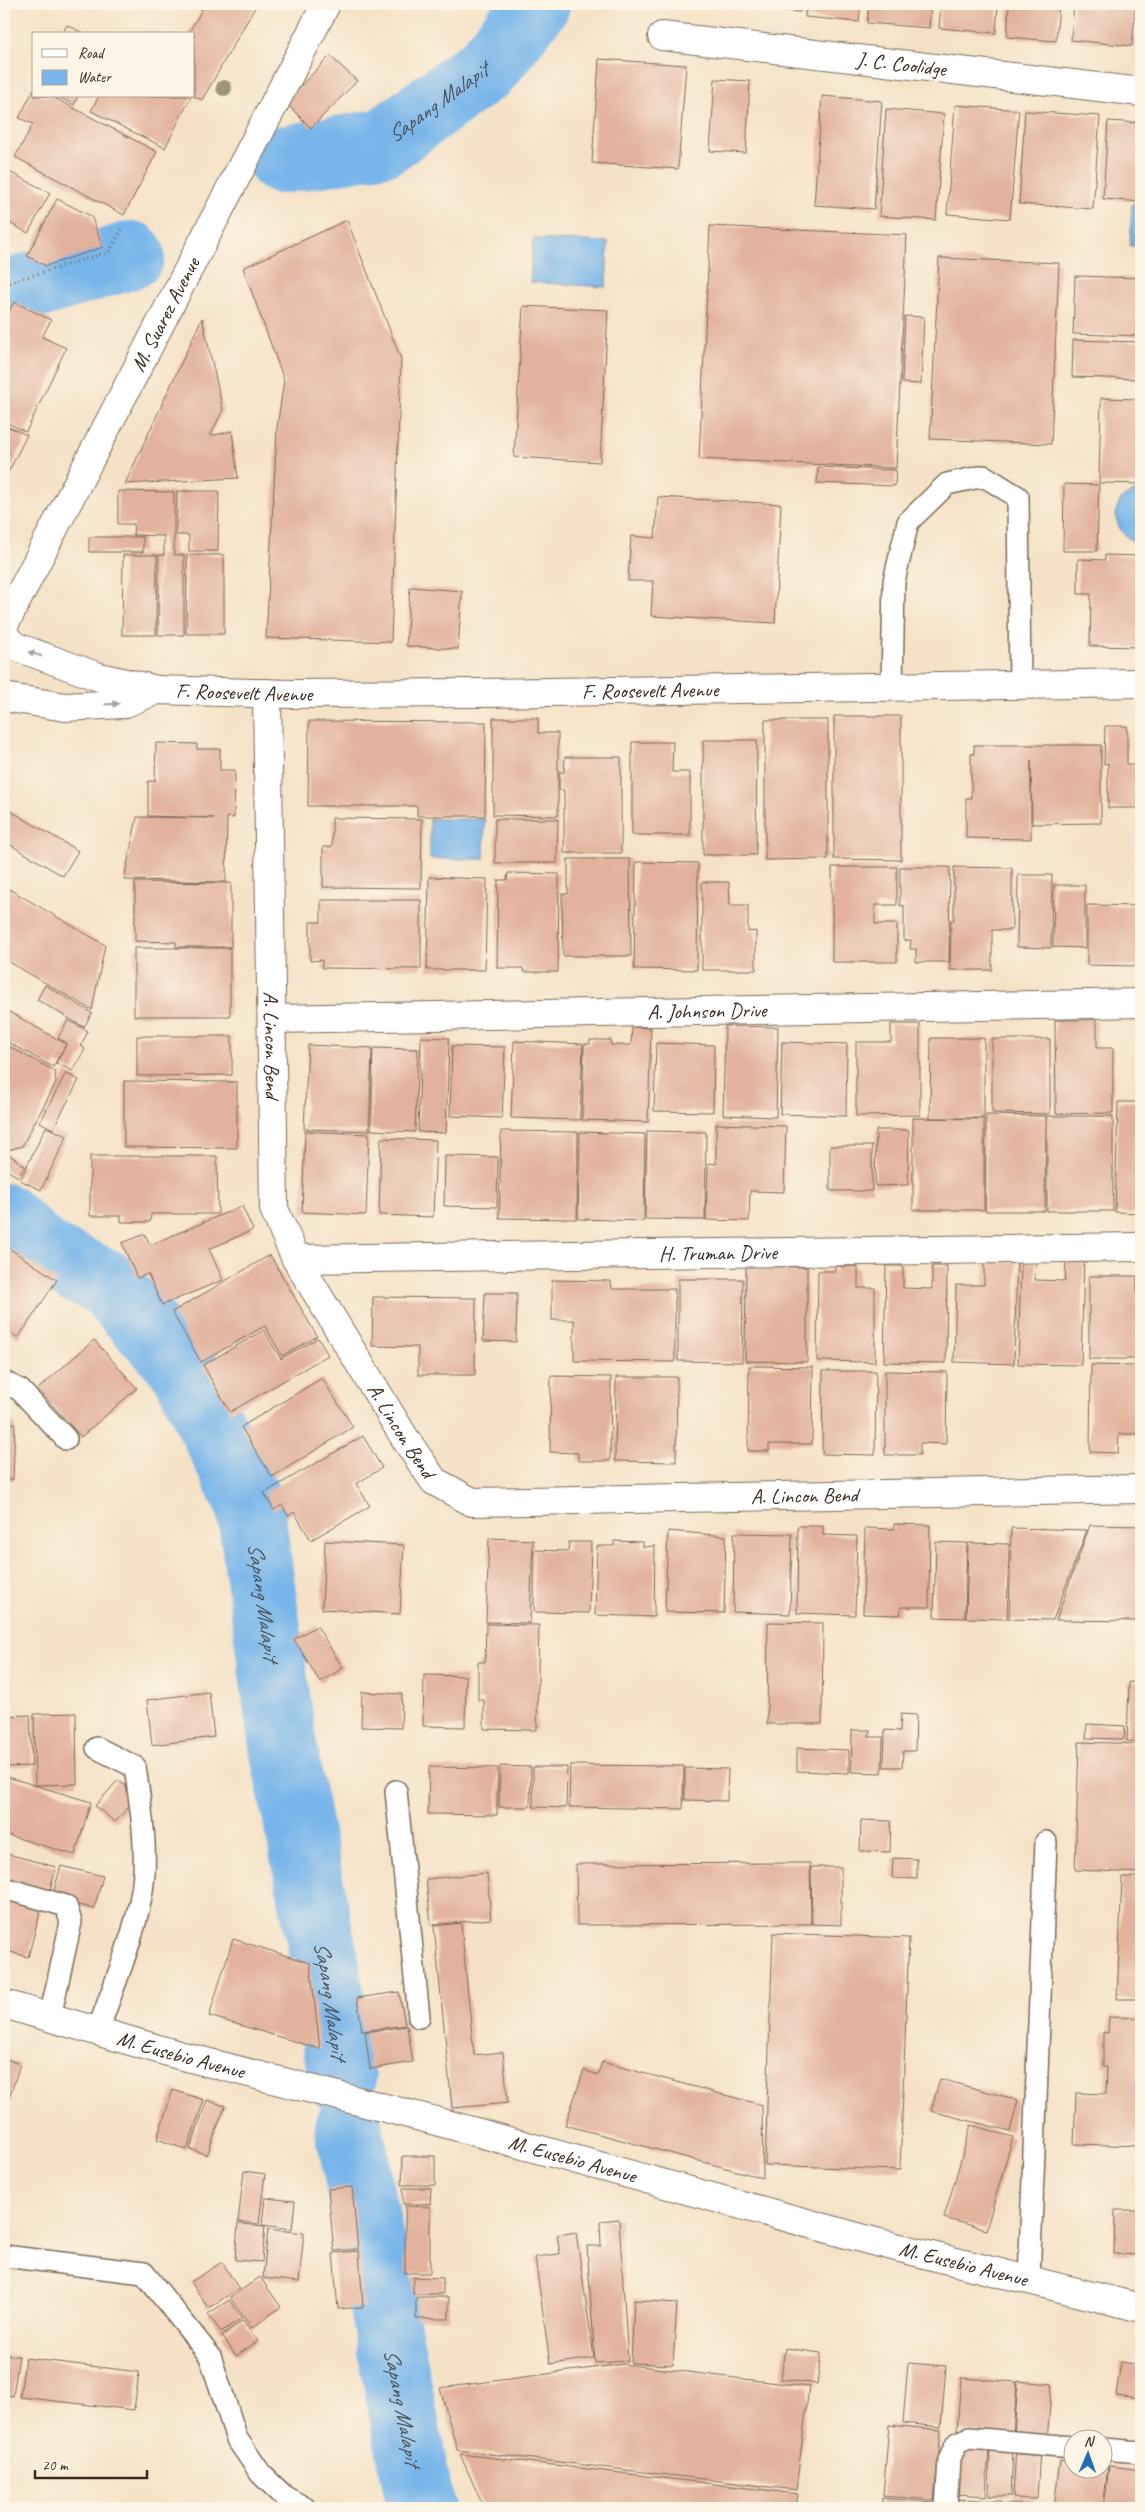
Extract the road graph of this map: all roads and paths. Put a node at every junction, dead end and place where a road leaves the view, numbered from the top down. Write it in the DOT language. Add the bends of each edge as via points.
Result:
graph roads {
  1 [pos="326,4"];
  2 [pos="662,36"];
  3 [pos="1141,92"];
  4 [pos="124,226"];
  5 [pos="4,284"];
  6 [pos="4,625"];
  7 [pos="4,635"];
  8 [pos="1141,684"];
  9 [pos="1020,685"];
  10 [pos="892,687"];
  11 [pos="158,690"];
  12 [pos="267,693"];
  13 [pos="4,697"];
  14 [pos="1141,1003"];
  15 [pos="273,1018"];
  16 [pos="1141,1247"];
  17 [pos="296,1260"];
  18 [pos="4,1382"];
  19 [pos="66,1438"];
  20 [pos="1141,1489"];
  21 [pos="98,1748"];
  22 [pos="396,1791"];
  23 [pos="1046,1842"];
  24 [pos="4,1888"];
  25 [pos="4,2004"];
  26 [pos="419,2017"];
  27 [pos="50,2018"];
  28 [pos="98,2031"];
  29 [pos="4,2256"];
  30 [pos="1029,2280"];
  31 [pos="1141,2308"];
  32 [pos="1062,2446"];
  33 [pos="1112,2450"];
  34 [pos="1141,2452"];
  35 [pos="305,2508"];
  36 [pos="946,2508"];
  1 -- 6 [label="street, M. Suarez Avenue"];
  2 -- 3 [label="street, J. C. Coolidge"];
  4 -- 5 [label="path" via="109,252"];
  11 -- 7 [label="street, F. Roosevelt Avenue, one-way" via="99,677 14,646"];
  8 -- 9 [label="street, F. Roosevelt Avenue"];
  9 -- 10 [label="street, F. Roosevelt Avenue"];
  9 -- 10 [label="lane" via="1018,497 984,476 946,484 908,522 894,580"];
  10 -- 12 [label="street, F. Roosevelt Avenue"];
  11 -- 12 [label="street, F. Roosevelt Avenue"];
  13 -- 11 [label="street, F. Roosevelt Avenue, one-way" via="65,707 123,704"];
  12 -- 15 [label="street, A. Lincon Bend"];
  14 -- 15 [label="street, A. Johnson Drive"];
  15 -- 17 [label="street, A. Lincon Bend" via="274,1209"];
  16 -- 17 [label="street, H. Truman Drive"];
  17 -- 20 [label="street, A. Lincon Bend" via="434,1481 472,1502"];
  18 -- 19 [label="lane" via="20,1390"];
  21 -- 28 [label="lane" via="135,1767 144,1872 138,1910"];
  22 -- 26 [label="lane"];
  23 -- 30 [label="lane"];
  24 -- 27 [label="lane" via="66,1906 71,1922"];
  25 -- 27 [label="street, M. Eusebio Avenue"];
  27 -- 28 [label="street, M. Eusebio Avenue"];
  28 -- 30 [label="street, M. Eusebio Avenue" via="872,2241"];
  29 -- 35 [label="lane" via="144,2273 210,2356 237,2439 261,2474 284,2497"];
  30 -- 31 [label="street, M. Eusebio Avenue"];
  32 -- 36 [label="lane" via="969,2438 957,2443 949,2460"];
  33 -- 34 [label="lane"];
}
